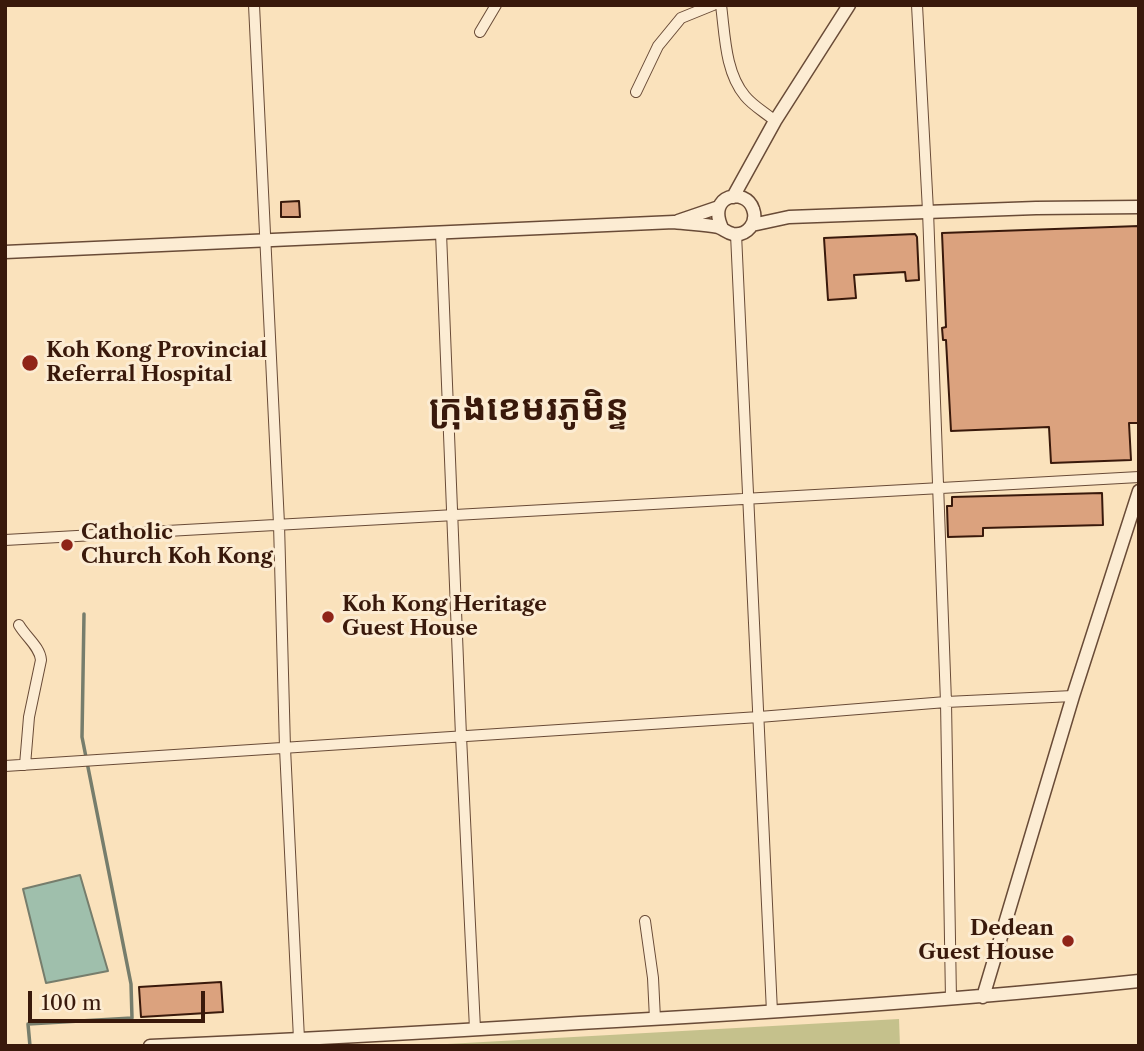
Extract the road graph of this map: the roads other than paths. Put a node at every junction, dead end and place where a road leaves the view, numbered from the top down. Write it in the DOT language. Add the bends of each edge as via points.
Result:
graph roads {
  1 [pos="254,5"];
  2 [pos="496,5"];
  3 [pos="713,5"];
  4 [pos="721,5"];
  5 [pos="849,5"];
  6 [pos="917,5"];
  7 [pos="480,32"];
  8 [pos="636,92"];
  9 [pos="775,121"];
  10 [pos="744,174"];
  11 [pos="733,197"];
  12 [pos="750,204"];
  13 [pos="719,207"];
  14 [pos="1139,207"];
  15 [pos="928,211"];
  16 [pos="789,217"];
  17 [pos="674,222"];
  18 [pos="752,225"];
  19 [pos="722,228"];
  20 [pos="442,233"];
  21 [pos="736,234"];
  22 [pos="265,241"];
  23 [pos="5,252"];
  24 [pos="1139,477"];
  25 [pos="937,488"];
  26 [pos="1139,491"];
  27 [pos="749,498"];
  28 [pos="452,515"];
  29 [pos="279,524"];
  30 [pos="5,540"];
  31 [pos="19,625"];
  32 [pos="1073,696"];
  33 [pos="946,702"];
  34 [pos="759,717"];
  35 [pos="461,736"];
  36 [pos="285,748"];
  37 [pos="24,765"];
  38 [pos="5,766"];
  39 [pos="645,921"];
  40 [pos="1138,981"];
  41 [pos="983,997"];
  42 [pos="951,999"];
  43 [pos="772,1012"];
  44 [pos="656,1019"];
  45 [pos="475,1029"];
  46 [pos="299,1040"];
  47 [pos="150,1046"];
  1 -- 22 [label="street"];
  2 -- 7 [label="street"];
  3 -- 8 [label="street" via="681,18 658,46"];
  4 -- 9 [label="street" via="734,80 746,98"];
  5 -- 9 [label="street"];
  6 -- 15 [label="street"];
  9 -- 10 [label="street"];
  10 -- 11 [label="street"];
  10 -- 12 [label="street"];
  11 -- 12 [label="street"];
  11 -- 13 [label="street"];
  12 -- 16 [label="street"];
  12 -- 18 [label="street" via="755,216"];
  13 -- 17 [label="street"];
  13 -- 19 [label="street" via="717,218"];
  14 -- 15 [label="street"];
  15 -- 16 [label="street"];
  15 -- 25 [label="street"];
  16 -- 18 [label="street"];
  17 -- 19 [label="street"];
  17 -- 20 [label="street"];
  18 -- 21 [label="street"];
  19 -- 21 [label="street"];
  20 -- 22 [label="street"];
  20 -- 28 [label="street"];
  21 -- 27 [label="street"];
  22 -- 23 [label="street"];
  22 -- 29 [label="street"];
  24 -- 25 [label="street"];
  25 -- 27 [label="street"];
  25 -- 33 [label="street"];
  26 -- 32 [label="street"];
  27 -- 28 [label="street"];
  27 -- 34 [label="street"];
  28 -- 29 [label="street"];
  28 -- 35 [label="street"];
  29 -- 30 [label="street"];
  29 -- 36 [label="street"];
  31 -- 37 [label="street" via="40,651 41,660"];
  32 -- 33 [label="street"];
  32 -- 41 [label="street"];
  33 -- 34 [label="street"];
  33 -- 42 [label="street"];
  34 -- 35 [label="street"];
  34 -- 43 [label="street"];
  35 -- 36 [label="street"];
  35 -- 45 [label="street"];
  36 -- 37 [label="street"];
  36 -- 46 [label="street"];
  37 -- 38 [label="street"];
  39 -- 44 [label="street"];
  40 -- 41 [label="street"];
  41 -- 42 [label="street"];
  42 -- 43 [label="street"];
  43 -- 44 [label="street"];
  44 -- 45 [label="street"];
  45 -- 46 [label="street"];
  46 -- 47 [label="street"];
}
